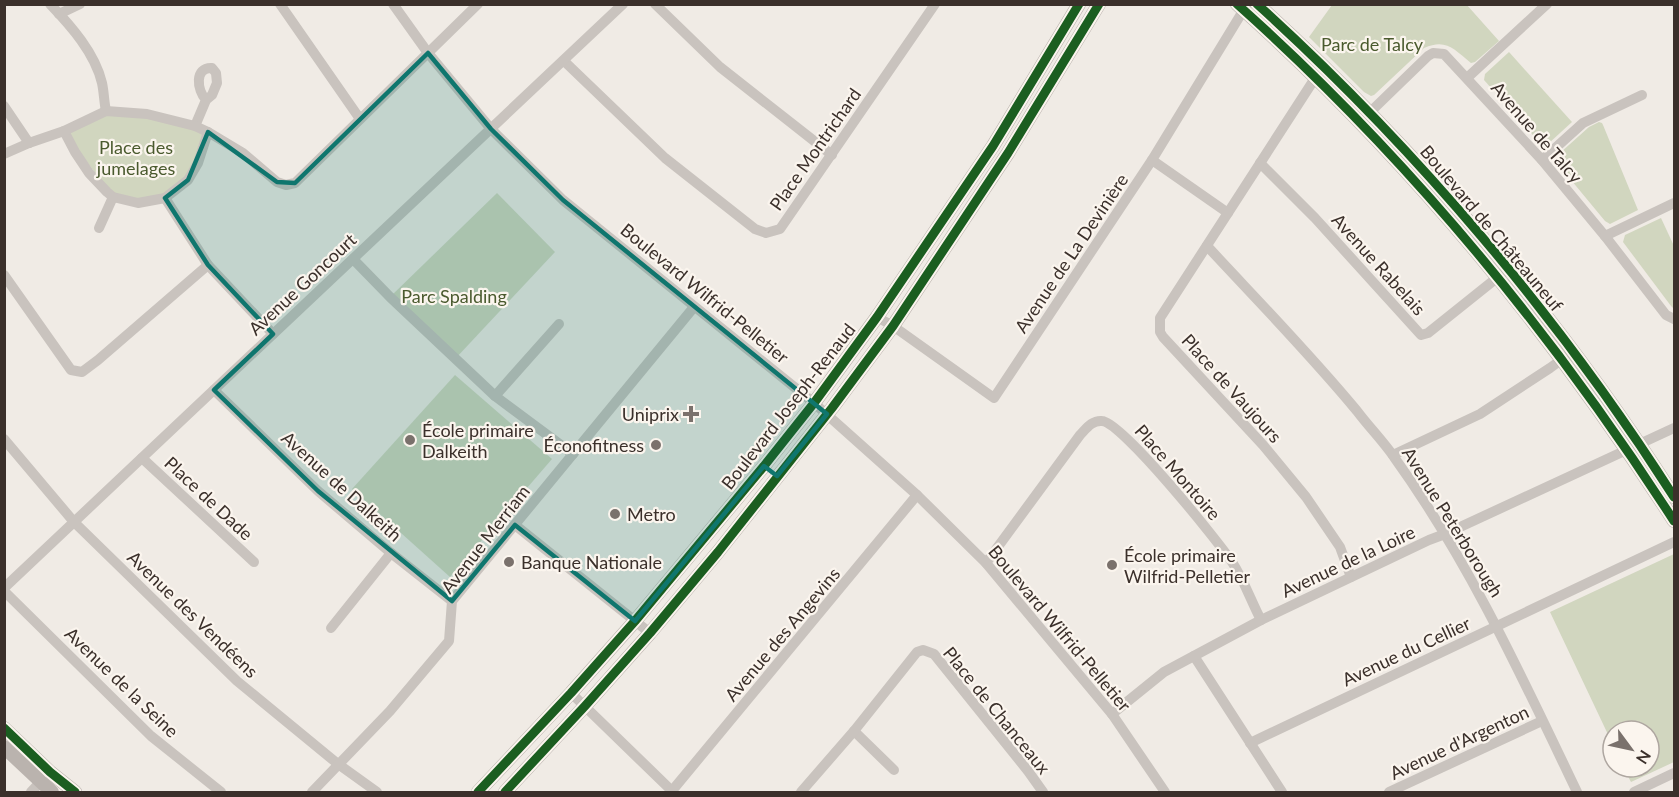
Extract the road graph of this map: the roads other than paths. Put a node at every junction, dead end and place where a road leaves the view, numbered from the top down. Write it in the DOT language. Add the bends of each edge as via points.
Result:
graph roads {
  1 [pos="50,4"];
  2 [pos="80,4"];
  3 [pos="280,4"];
  4 [pos="393,4"];
  5 [pos="478,4"];
  6 [pos="623,4"];
  7 [pos="655,4"];
  8 [pos="935,4"];
  9 [pos="1079,4"];
  10 [pos="1099,4"];
  11 [pos="1257,4"];
  12 [pos="1547,4"];
  13 [pos="1243,6"];
  14 [pos="59,14"];
  15 [pos="428,53"];
  16 [pos="564,61"];
  17 [pos="1319,72"];
  18 [pos="1467,78"];
  19 [pos="1641,95"];
  20 [pos="206,100"];
  21 [pos="4,106"];
  22 [pos="106,111"];
  23 [pos="360,118"];
  24 [pos="1364,118"];
  25 [pos="195,126"];
  26 [pos="491,129"];
  27 [pos="64,131"];
  28 [pos="208,132"];
  29 [pos="29,142"];
  30 [pos="4,154"];
  31 [pos="832,155"];
  32 [pos="1152,160"];
  33 [pos="1542,160"];
  34 [pos="1260,163"];
  35 [pos="113,197"];
  36 [pos="165,198"];
  37 [pos="1674,203"];
  38 [pos="1228,213"];
  39 [pos="99,228"];
  40 [pos="1605,236"];
  41 [pos="1207,246"];
  42 [pos="353,259"];
  43 [pos="208,265"];
  44 [pos="1503,273"];
  45 [pos="4,275"];
  46 [pos="694,307"];
  47 [pos="878,317"];
  48 [pos="1674,319"];
  49 [pos="559,324"];
  50 [pos="893,326"];
  51 [pos="273,334"];
  52 [pos="1568,356"];
  53 [pos="214,390"];
  54 [pos="495,396"];
  55 [pos="814,403"];
  56 [pos="827,414"];
  57 [pos="1674,428"];
  58 [pos="4,439"];
  59 [pos="1634,447"];
  60 [pos="573,454"];
  61 [pos="1393,455"];
  62 [pos="142,458"];
  63 [pos="764,466"];
  64 [pos="777,476"];
  65 [pos="917,495"];
  66 [pos="1674,497"];
  67 [pos="1674,521"];
  68 [pos="74,522"];
  69 [pos="515,525"];
  70 [pos="1445,534"];
  71 [pos="702,540"];
  72 [pos="1674,542"];
  73 [pos="717,552"];
  74 [pos="391,553"];
  75 [pos="254,562"];
  76 [pos="986,563"];
  77 [pos="1351,577"];
  78 [pos="4,589"];
  79 [pos="452,601"];
  80 [pos="1261,620"];
  81 [pos="635,621"];
  82 [pos="1497,626"];
  83 [pos="331,628"];
  84 [pos="650,633"];
  85 [pos="1194,656"];
  86 [pos="571,693"];
  87 [pos="585,706"];
  88 [pos="1112,714"];
  89 [pos="1542,721"];
  90 [pos="4,728"];
  91 [pos="854,731"];
  92 [pos="1250,743"];
  93 [pos="4,747"];
  94 [pos="338,764"];
  95 [pos="894,770"];
  96 [pos="50,772"];
  97 [pos="1674,773"];
  98 [pos="36,788"];
  99 [pos="52,792"];
  100 [pos="75,792"];
  101 [pos="221,792"];
  102 [pos="312,792"];
  103 [pos="377,792"];
  104 [pos="478,792"];
  105 [pos="505,792"];
  106 [pos="671,792"];
  107 [pos="801,792"];
  108 [pos="1043,792"];
  109 [pos="1165,792"];
  110 [pos="1282,792"];
  111 [pos="1389,792"];
  112 [pos="1577,792"];
  113 [pos="1634,792"];
  1 -- 14 [label="street"];
  2 -- 14 [label="street"];
  3 -- 23 [label="street"];
  4 -- 15 [label="street, Boulevard Wilfrid-Pelletier"];
  5 -- 15 [label="street"];
  6 -- 16 [label="street, Avenue Goncourt"];
  7 -- 31 [label="street" via="720,67"];
  8 -- 31 [label="street, Place Montrichard"];
  9 -- 47 [label="street, Boulevard Joseph-Renaud" via="993,146"];
  10 -- 50 [label="street, Boulevard Joseph-Renaud" via="1008,153"];
  11 -- 17 [label="street, Boulevard de Châteauneuf"];
  12 -- 18 [label="street"];
  13 -- 17 [label="street, Boulevard de Châteauneuf"];
  13 -- 32 [label="street, Avenue de La Devinière"];
  14 -- 22 [label="street" via="91,54"];
  15 -- 23 [label="street"];
  15 -- 26 [label="street, Boulevard Wilfrid-Pelletier"];
  16 -- 26 [label="street, Avenue Goncourt"];
  16 -- 31 [label="street, Place Montrichard" via="665,158 755,229 766,233 780,229"];
  17 -- 24 [label="street, Boulevard de Châteauneuf"];
  17 -- 34 [label="street, Place de Vaujours"];
  18 -- 24 [label="street, Avenue de Talcy" via="1444,54 1433,53"];
  18 -- 33 [label="street, Avenue de Talcy"];
  19 -- 33 [label="street" via="1583,123"];
  20 -- 25 [label="street"];
  21 -- 29 [label="street"];
  22 -- 25 [label="street" via="147,114"];
  22 -- 27 [label="street"];
  23 -- 28 [label="street" via="295,183 286,185"];
  24 -- 44 [label="street, Boulevard de Châteauneuf" via="1439,189"];
  25 -- 28 [label="street"];
  26 -- 42 [label="street, Avenue Goncourt"];
  26 -- 46 [label="street, Boulevard Wilfrid-Pelletier" via="563,200"];
  27 -- 29 [label="street"];
  27 -- 35 [label="street" via="89,173"];
  28 -- 36 [label="street" via="188,180"];
  29 -- 30 [label="street"];
  32 -- 38 [label="street"];
  32 -- 50 [label="street, Avenue de La Devinière" via="994,399"];
  33 -- 40 [label="street, Avenue de Talcy"];
  34 -- 38 [label="street, Place de Vaujours"];
  34 -- 44 [label="street, Avenue Rabelais" via="1421,335"];
  35 -- 36 [label="street" via="138,202"];
  35 -- 39 [label="street"];
  36 -- 43 [label="street"];
  37 -- 40 [label="street"];
  38 -- 41 [label="street, Place de Vaujours"];
  40 -- 48 [label="street, Avenue de Talcy" via="1666,315"];
  41 -- 61 [label="street, Avenue Peterborough" via="1322,369"];
  41 -- 77 [label="street, Place de Vaujours" via="1160,318 1160,332 1306,497 1340,547"];
  42 -- 51 [label="street, Avenue Goncourt"];
  42 -- 54 [label="street"];
  43 -- 45 [label="street" via="82,372 71,370"];
  43 -- 51 [label="street"];
  44 -- 52 [label="street, Boulevard de Châteauneuf"];
  46 -- 55 [label="street, Boulevard Wilfrid-Pelletier"];
  46 -- 60 [label="street, Avenue Merriam"];
  47 -- 50 [label="street, Avenue de La Devinière"];
  47 -- 55 [label="street, Boulevard Joseph-Renaud"];
  49 -- 54 [label="street"];
  50 -- 56 [label="street, Boulevard Joseph-Renaud"];
  51 -- 53 [label="street, Avenue Goncourt"];
  52 -- 59 [label="street, Boulevard de Châteauneuf"];
  52 -- 61 [label="street" via="1480,414"];
  53 -- 62 [label="street, Avenue Goncourt"];
  53 -- 74 [label="street, Avenue de Dalkeith" via="318,491"];
  54 -- 60 [label="street"];
  55 -- 56 [label="street, Boulevard Wilfrid-Pelletier"];
  55 -- 63 [label="street, Boulevard Joseph-Renaud"];
  56 -- 64 [label="street, Boulevard Joseph-Renaud"];
  56 -- 65 [label="street, Boulevard Wilfrid-Pelletier"];
  57 -- 59 [label="street, Avenue de la Loire"];
  58 -- 68 [label="street, Avenue des Vendéens"];
  59 -- 66 [label="street, Boulevard de Châteauneuf"];
  59 -- 67 [label="street, Boulevard de Châteauneuf"];
  59 -- 70 [label="street, Avenue de la Loire"];
  60 -- 69 [label="street, Avenue Merriam"];
  61 -- 70 [label="street, Avenue Peterborough"];
  62 -- 68 [label="street, Avenue Goncourt"];
  62 -- 75 [label="street, Place de Dade"];
  63 -- 64 [label="street"];
  63 -- 71 [label="street, Boulevard Joseph-Renaud"];
  64 -- 73 [label="street, Boulevard Joseph-Renaud"];
  65 -- 76 [label="street, Boulevard Wilfrid-Pelletier"];
  65 -- 106 [label="street, Avenue des Angevins"];
  68 -- 78 [label="street, Avenue Goncourt"];
  68 -- 94 [label="street, Avenue des Vendéens" via="237,681"];
  69 -- 79 [label="street, Avenue Merriam"];
  69 -- 81 [label="street"];
  70 -- 77 [label="street, Avenue de la Loire"];
  70 -- 82 [label="street, Avenue Peterborough"];
  71 -- 73 [label="street"];
  71 -- 81 [label="street, Boulevard Joseph-Renaud"];
  72 -- 82 [label="street, Avenue du Cellier"];
  73 -- 84 [label="street, Boulevard Joseph-Renaud"];
  74 -- 79 [label="street, Avenue de Dalkeith"];
  74 -- 83 [label="street"];
  76 -- 80 [label="street, Place Montoire" via="1080,435 1092,423 1103,421 1117,428 1192,510 1233,563"];
  76 -- 88 [label="street, Boulevard Wilfrid-Pelletier"];
  77 -- 80 [label="street, Avenue de la Loire"];
  78 -- 101 [label="street, Avenue de la Seine" via="151,736"];
  79 -- 94 [label="street, Avenue Merriam" via="449,641 390,711"];
  80 -- 85 [label="street, Avenue de la Loire"];
  81 -- 84 [label="street"];
  81 -- 86 [label="street, Boulevard Joseph-Renaud"];
  82 -- 89 [label="street, Avenue Peterborough"];
  82 -- 92 [label="street, Avenue du Cellier"];
  84 -- 87 [label="street, Boulevard Joseph-Renaud"];
  85 -- 88 [label="street, Avenue de la Loire" via="1164,672"];
  85 -- 92 [label="street"];
  86 -- 87 [label="street"];
  86 -- 104 [label="street, Boulevard Joseph-Renaud"];
  87 -- 105 [label="street, Boulevard Joseph-Renaud"];
  87 -- 106 [label="street"];
  88 -- 109 [label="street, Boulevard Wilfrid-Pelletier"];
  89 -- 111 [label="street, Avenue d'Argenton"];
  89 -- 112 [label="street, Avenue Peterborough"];
  90 -- 96 [label="street"];
  91 -- 95 [label="street"];
  91 -- 107 [label="street, Place de Chanceaux"];
  91 -- 108 [label="street, Place de Chanceaux" via="917,652 934,654"];
  92 -- 110 [label="street"];
  93 -- 98 [label="street"];
  94 -- 102 [label="street, Avenue Merriam"];
  94 -- 103 [label="street, Avenue des Vendéens"];
  96 -- 98 [label="street"];
  96 -- 100 [label="street"];
  97 -- 113 [label="street"];
  98 -- 99 [label="street"];
}
